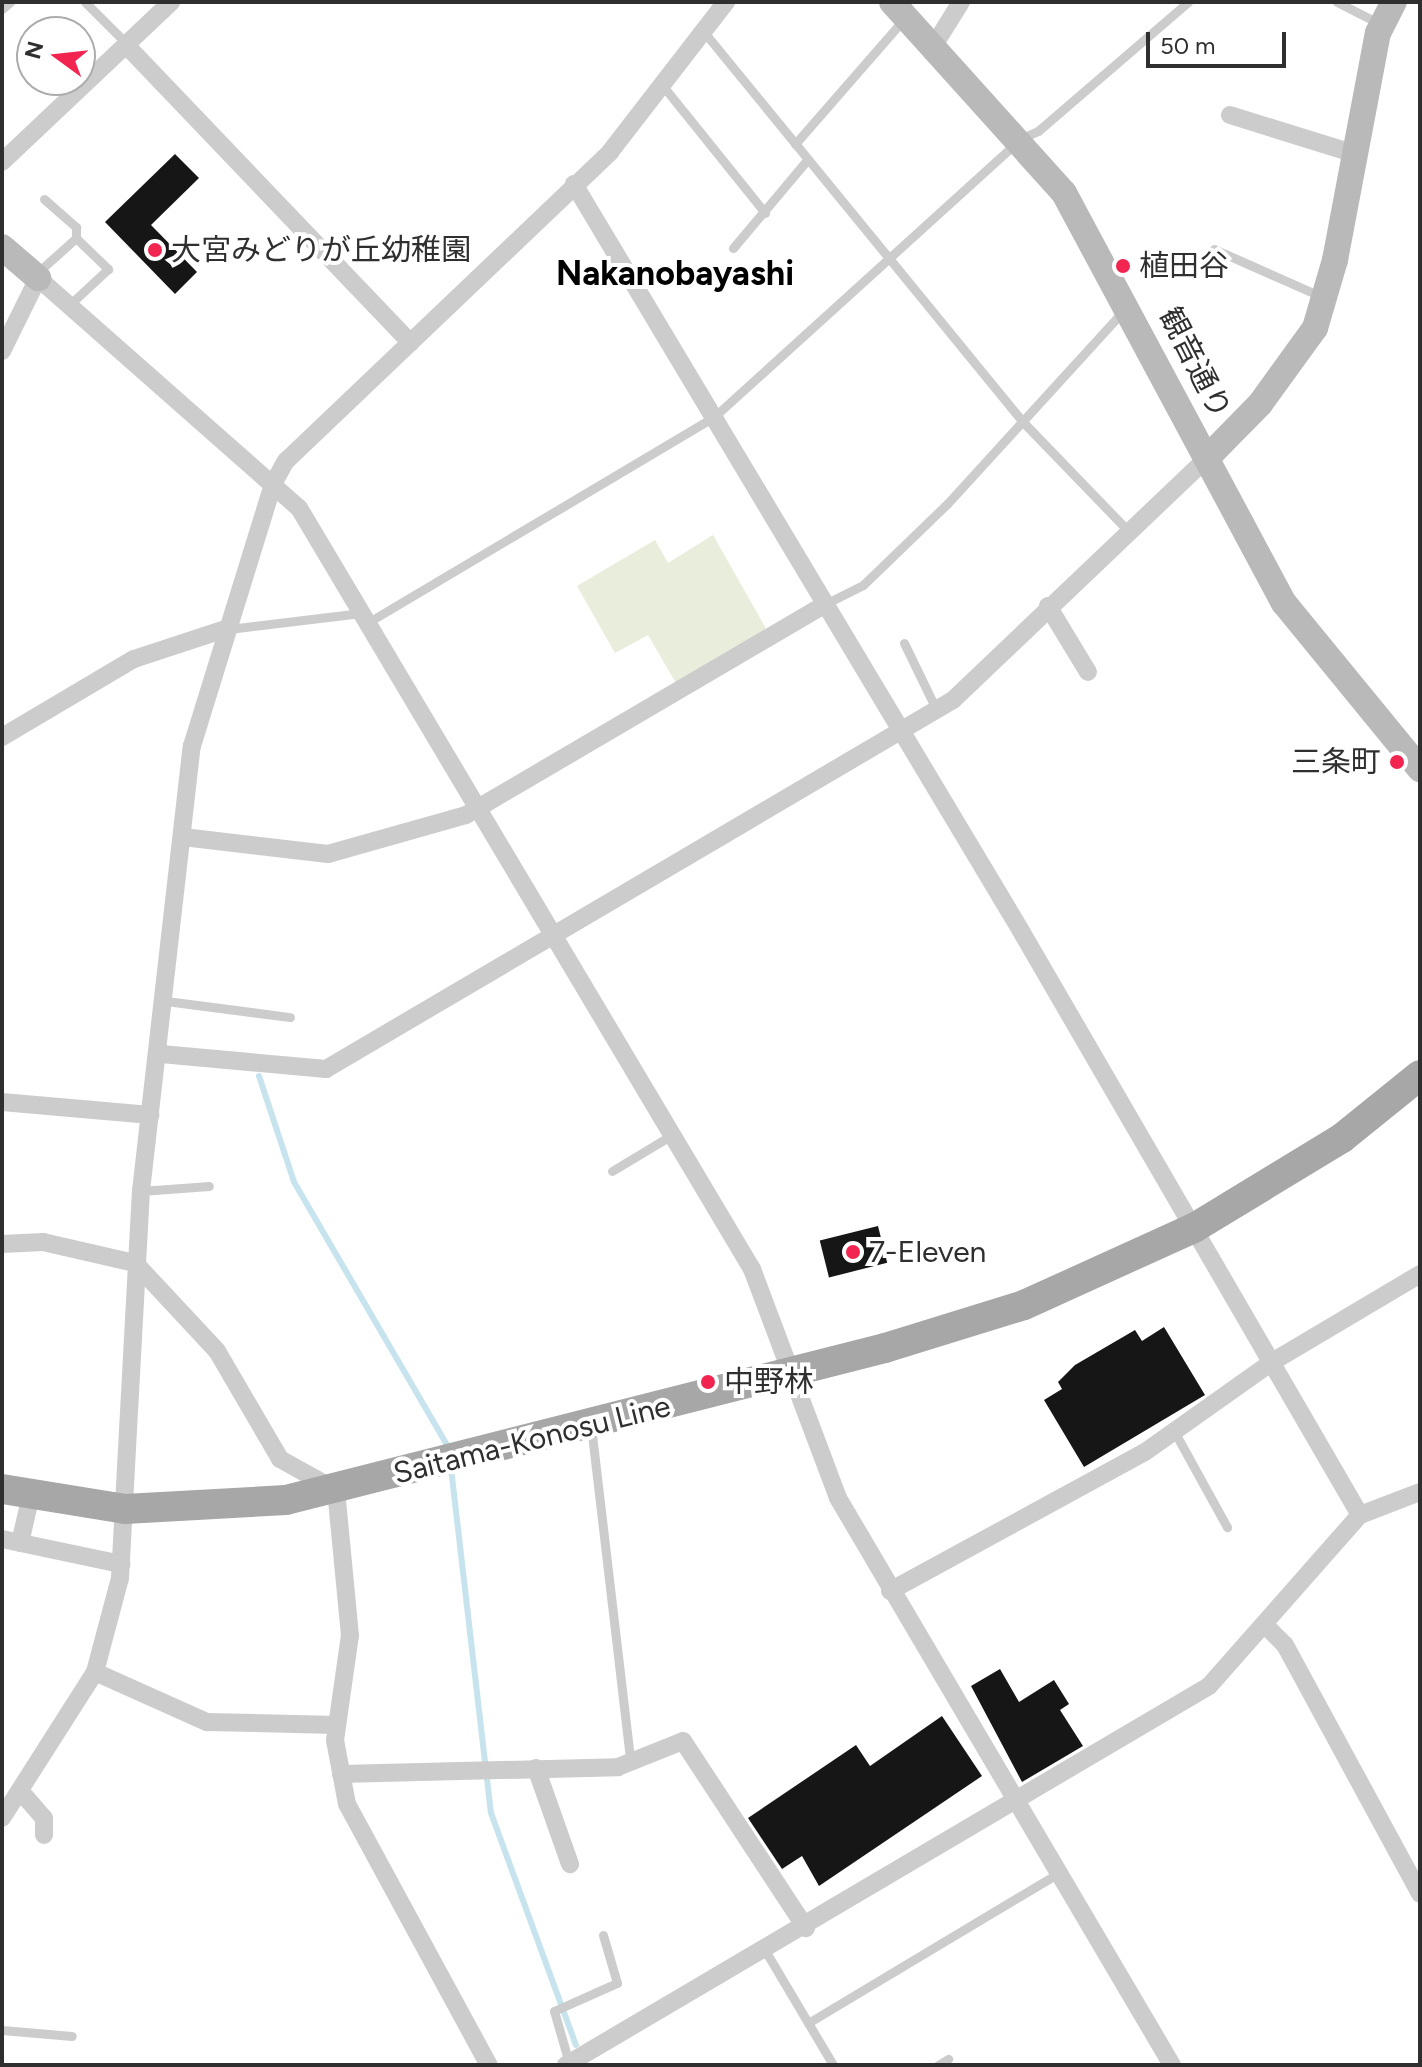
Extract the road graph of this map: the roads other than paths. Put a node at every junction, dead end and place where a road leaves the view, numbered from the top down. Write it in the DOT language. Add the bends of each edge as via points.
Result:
graph roads {
  1 [pos="10,2"];
  2 [pos="85,2"];
  3 [pos="171,2"];
  4 [pos="726,2"];
  5 [pos="961,2"];
  6 [pos="1188,2"];
  7 [pos="1337,2"];
  8 [pos="2,9"];
  9 [pos="899,10"];
  10 [pos="1388,14"];
  11 [pos="704,32"];
  12 [pos="126,44"];
  13 [pos="933,47"];
  14 [pos="663,86"];
  15 [pos="1230,115"];
  16 [pos="1020,139"];
  17 [pos="795,144"];
  18 [pos="1355,154"];
  19 [pos="808,159"];
  20 [pos="2,162"];
  21 [pos="574,184"];
  22 [pos="44,199"];
  23 [pos="765,213"];
  24 [pos="76,238"];
  25 [pos="2,247"];
  26 [pos="733,248"];
  27 [pos="1214,249"];
  28 [pos="886,260"];
  29 [pos="36,277"];
  30 [pos="1325,299"];
  31 [pos="1129,304"];
  32 [pos="68,306"];
  33 [pos="411,343"];
  34 [pos="2,351"];
  35 [pos="715,416"];
  36 [pos="1023,422"];
  37 [pos="1208,457"];
  38 [pos="273,484"];
  39 [pos="1131,534"];
  40 [pos="825,604"];
  41 [pos="1048,606"];
  42 [pos="364,618"];
  43 [pos="225,629"];
  44 [pos="904,643"];
  45 [pos="1088,672"];
  46 [pos="937,711"];
  47 [pos="902,733"];
  48 [pos="2,737"];
  49 [pos="1420,769"];
  50 [pos="477,808"];
  51 [pos="183,837"];
  52 [pos="554,936"];
  53 [pos="166,1001"];
  54 [pos="290,1017"];
  55 [pos="161,1054"];
  56 [pos="1420,1075"];
  57 [pos="2,1102"];
  58 [pos="150,1115"];
  59 [pos="672,1135"];
  60 [pos="612,1171"];
  61 [pos="209,1186"];
  62 [pos="141,1191"];
  63 [pos="1194,1228"];
  64 [pos="2,1244"];
  65 [pos="135,1263"];
  66 [pos="1420,1274"];
  67 [pos="1272,1362"];
  68 [pos="789,1374"];
  69 [pos="590,1425"];
  70 [pos="1174,1431"];
  71 [pos="336,1490"];
  72 [pos="16,1492"];
  73 [pos="1420,1492"];
  74 [pos="125,1509"];
  75 [pos="1360,1515"];
  76 [pos="1227,1527"];
  77 [pos="11,1541"];
  78 [pos="121,1564"];
  79 [pos="890,1591"];
  80 [pos="1265,1625"];
  81 [pos="95,1672"];
  82 [pos="336,1725"];
  83 [pos="631,1764"];
  84 [pos="536,1768"];
  85 [pos="341,1774"];
  86 [pos="22,1793"];
  87 [pos="1021,1801"];
  88 [pos="2,1818"];
  89 [pos="44,1835"];
  90 [pos="570,1864"];
  91 [pos="1062,1872"];
  92 [pos="1420,1894"];
  93 [pos="806,1928"];
  94 [pos="603,1935"];
  95 [pos="766,1952"];
  96 [pos="808,2023"];
  97 [pos="2,2030"];
  98 [pos="72,2036"];
  99 [pos="948,2059"];
  100 [pos="567,2064"];
  101 [pos="489,2065"];
  102 [pos="833,2065"];
  103 [pos="938,2065"];
  104 [pos="1172,2065"];
  1 -- 8 [label="lane"];
  2 -- 12 [label="lane"];
  3 -- 12 [label="street"];
  4 -- 11 [label="street"];
  5 -- 13 [label="street"];
  6 -- 16 [label="lane"];
  7 -- 10 [label="lane"];
  9 -- 13 [label="street, 観音通り"];
  9 -- 17 [label="lane"];
  10 -- 18 [label="street"];
  11 -- 14 [label="street"];
  11 -- 17 [label="lane"];
  12 -- 20 [label="street"];
  12 -- 33 [label="street"];
  13 -- 16 [label="street, 観音通り"];
  14 -- 21 [label="street" via="610,152"];
  14 -- 23 [label="lane"];
  15 -- 18 [label="street"];
  16 -- 28 [label="lane"];
  16 -- 31 [label="street, 観音通り" via="1064,193"];
  17 -- 19 [label="lane"];
  18 -- 30 [label="street"];
  19 -- 23 [label="lane"];
  19 -- 28 [label="lane"];
  21 -- 33 [label="street"];
  21 -- 35 [label="street"];
  22 -- 24 [label="lane" via="76,227"];
  23 -- 26 [label="lane"];
  24 -- 29 [label="lane"];
  24 -- 32 [label="lane" via="108,269"];
  25 -- 29 [label="street"];
  27 -- 30 [label="lane"];
  28 -- 35 [label="lane"];
  28 -- 36 [label="lane"];
  29 -- 32 [label="street"];
  29 -- 34 [label="street"];
  30 -- 37 [label="street" via="1290,367"];
  31 -- 36 [label="lane"];
  31 -- 37 [label="street, 観音通り"];
  32 -- 38 [label="street"];
  33 -- 38 [label="street" via="286,461"];
  35 -- 40 [label="street"];
  35 -- 42 [label="lane"];
  36 -- 39 [label="lane"];
  36 -- 40 [label="lane" via="863,585"];
  37 -- 39 [label="street"];
  37 -- 49 [label="street, 観音通り" via="1284,603"];
  38 -- 42 [label="street" via="299,508"];
  38 -- 43 [label="street"];
  39 -- 41 [label="street"];
  40 -- 47 [label="street"];
  40 -- 50 [label="street"];
  41 -- 45 [label="street"];
  41 -- 46 [label="street"];
  42 -- 43 [label="lane"];
  42 -- 50 [label="street"];
  43 -- 48 [label="street" via="134,659"];
  43 -- 51 [label="street" via="192,746"];
  44 -- 46 [label="lane"];
  46 -- 47 [label="street"];
  47 -- 52 [label="street"];
  47 -- 63 [label="street"];
  50 -- 51 [label="street" via="328,854"];
  50 -- 52 [label="street"];
  51 -- 53 [label="street"];
  52 -- 55 [label="street" via="326,1069"];
  52 -- 59 [label="street"];
  53 -- 54 [label="lane"];
  53 -- 55 [label="street"];
  55 -- 58 [label="street"];
  56 -- 63 [label="main road, Saitama-Konosu Line" via="1342,1138"];
  57 -- 58 [label="street"];
  58 -- 62 [label="street"];
  59 -- 60 [label="lane"];
  59 -- 68 [label="street" via="752,1269"];
  61 -- 62 [label="lane"];
  62 -- 65 [label="street"];
  63 -- 67 [label="street"];
  63 -- 68 [label="main road, Saitama-Konosu Line" via="1024,1305"];
  64 -- 65 [label="street" via="43,1242"];
  65 -- 71 [label="street" via="217,1351 280,1459"];
  65 -- 74 [label="street"];
  66 -- 67 [label="street"];
  67 -- 70 [label="street"];
  67 -- 75 [label="street"];
  68 -- 69 [label="main road, Saitama-Konosu Line"];
  68 -- 79 [label="street" via="838,1498"];
  69 -- 71 [label="main road, Saitama-Konosu Line"];
  69 -- 83 [label="lane"];
  70 -- 76 [label="lane"];
  70 -- 79 [label="street"];
  71 -- 74 [label="main road, Saitama-Konosu Line" via="239,1506"];
  71 -- 82 [label="street" via="350,1635"];
  72 -- 74 [label="main road, Saitama-Konosu Line"];
  72 -- 77 [label="street"];
  73 -- 75 [label="street"];
  74 -- 78 [label="street"];
  75 -- 80 [label="street"];
  77 -- 78 [label="street"];
  78 -- 81 [label="street"];
  79 -- 87 [label="street"];
  80 -- 87 [label="street" via="1209,1686"];
  80 -- 92 [label="street" via="1285,1645"];
  81 -- 82 [label="street" via="207,1722"];
  81 -- 86 [label="street"];
  82 -- 85 [label="street"];
  83 -- 84 [label="street"];
  83 -- 93 [label="street" via="683,1741"];
  84 -- 85 [label="street"];
  84 -- 90 [label="street"];
  85 -- 101 [label="street" via="347,1804"];
  86 -- 88 [label="street"];
  86 -- 89 [label="street" via="44,1818"];
  87 -- 91 [label="street"];
  87 -- 93 [label="street"];
  91 -- 96 [label="lane"];
  91 -- 104 [label="street"];
  93 -- 95 [label="street"];
  94 -- 100 [label="lane" via="617,1983 554,2011"];
  95 -- 96 [label="lane"];
  95 -- 100 [label="street"];
  96 -- 102 [label="lane"];
  97 -- 98 [label="lane"];
  99 -- 103 [label="lane"];
}
